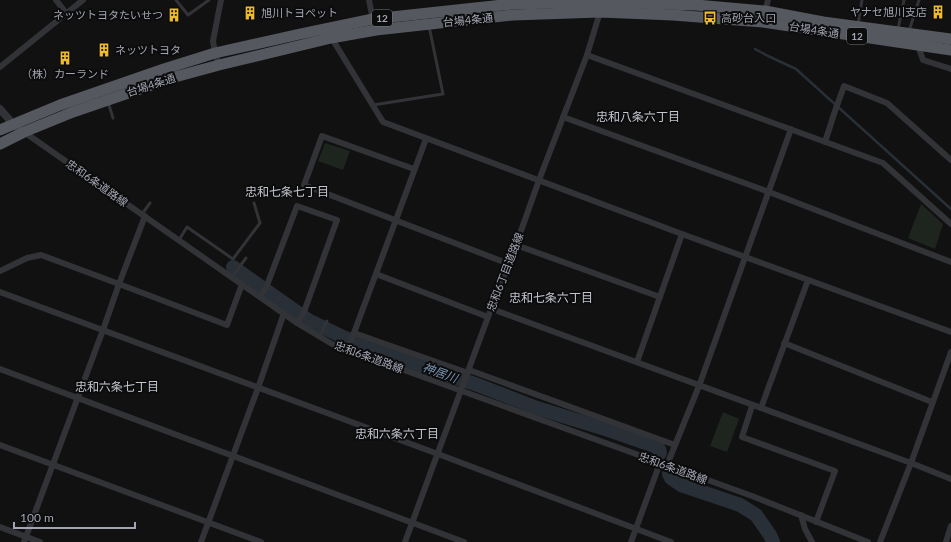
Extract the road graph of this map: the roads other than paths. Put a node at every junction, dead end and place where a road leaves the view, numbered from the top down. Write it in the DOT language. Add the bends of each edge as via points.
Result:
graph roads {
  1 [pos="56,0"];
  2 [pos="83,0"];
  3 [pos="176,0"];
  4 [pos="209,0"];
  5 [pos="221,0"];
  6 [pos="369,0"];
  7 [pos="862,0"];
  8 [pos="904,0"];
  9 [pos="919,0"];
  10 [pos="696,2"];
  11 [pos="540,6"];
  12 [pos="600,7"];
  13 [pos="765,11"];
  14 [pos="66,13"];
  15 [pos="428,19"];
  16 [pos="374,24"];
  17 [pos="858,26"];
  18 [pos="328,33"];
  19 [pos="907,33"];
  20 [pos="951,39"];
  21 [pos="917,45"];
  22 [pos="951,50"];
  23 [pos="216,53"];
  24 [pos="587,55"];
  25 [pos="219,65"];
  26 [pos="0,67"];
  27 [pos="951,69"];
  28 [pos="108,100"];
  29 [pos="373,105"];
  30 [pos="0,109"];
  31 [pos="563,117"];
  32 [pos="113,118"];
  33 [pos="14,124"];
  34 [pos="790,129"];
  35 [pos="0,130"];
  36 [pos="24,132"];
  37 [pos="426,139"];
  38 [pos="825,142"];
  39 [pos="0,144"];
  40 [pos="951,158"];
  41 [pos="414,169"];
  42 [pos="539,180"];
  43 [pos="769,192"];
  44 [pos="150,203"];
  45 [pos="254,203"];
  46 [pos="144,214"];
  47 [pos="396,220"];
  48 [pos="951,224"];
  49 [pos="682,234"];
  50 [pos="180,238"];
  51 [pos="516,245"];
  52 [pos="746,257"];
  53 [pos="246,258"];
  54 [pos="951,262"];
  55 [pos="509,264"];
  56 [pos="0,271"];
  57 [pos="376,274"];
  58 [pos="233,275"];
  59 [pos="808,280"];
  60 [pos="119,284"];
  61 [pos="242,284"];
  62 [pos="0,292"];
  63 [pos="263,292"];
  64 [pos="660,297"];
  65 [pos="492,309"];
  66 [pos="284,313"];
  67 [pos="488,317"];
  68 [pos="298,321"];
  69 [pos="326,322"];
  70 [pos="103,330"];
  71 [pos="951,332"];
  72 [pos="321,334"];
  73 [pos="354,335"];
  74 [pos="784,343"];
  75 [pos="349,347"];
  76 [pos="951,352"];
  77 [pos="637,362"];
  78 [pos="0,369"];
  79 [pos="468,373"];
  80 [pos="699,386"];
  81 [pos="258,388"];
  82 [pos="462,391"];
  83 [pos="78,398"];
  84 [pos="932,402"];
  85 [pos="752,406"];
  86 [pos="761,408"];
  87 [pos="0,445"];
  88 [pos="675,445"];
  89 [pos="438,454"];
  90 [pos="233,456"];
  91 [pos="660,463"];
  92 [pos="911,463"];
  93 [pos="53,464"];
  94 [pos="667,465"];
  95 [pos="951,479"];
  96 [pos="801,515"];
  97 [pos="208,522"];
  98 [pos="816,522"];
  99 [pos="412,523"];
  100 [pos="951,526"];
  101 [pos="0,527"];
  102 [pos="636,528"];
  103 [pos="25,539"];
  104 [pos="40,542"];
  105 [pos="201,542"];
  106 [pos="261,542"];
  107 [pos="405,542"];
  108 [pos="464,542"];
  109 [pos="631,542"];
  110 [pos="671,542"];
  111 [pos="812,542"];
  112 [pos="868,542"];
  113 [pos="880,542"];
  114 [pos="946,542"];
  1 -- 14 [label="street"];
  2 -- 14 [label="street"];
  3 -- 4 [label="lane" via="188,15"];
  5 -- 23 [label="street" via="214,42"];
  6 -- 16 [label="street"];
  7 -- 17 [label="lane"];
  8 -- 19 [label="lane"];
  9 -- 19 [label="lane"];
  10 -- 12 [label="highway, 台場4条通 / 12"];
  10 -- 13 [label="highway, 台場4条通 / 12"];
  11 -- 12 [label="highway, 台場4条通 / 12"];
  11 -- 15 [label="highway, 台場4条通 / 12" via="513,15"];
  12 -- 13 [label="highway, 台場4条通 / 12" via="673,14"];
  12 -- 24 [label="street, 忠和6丁目道路線"];
  13 -- 17 [label="highway, 台場4条通 / 12"];
  13 -- 21 [label="highway, 台場4条通 / 12"];
  14 -- 26 [label="street"];
  15 -- 16 [label="highway, 台場4条通 / 12"];
  15 -- 29 [label="lane" via="442,94"];
  16 -- 18 [label="highway, 台場4条通 / 12"];
  17 -- 19 [label="highway, 台場4条通 / 12"];
  18 -- 23 [label="highway, 台場4条通 / 12"];
  18 -- 25 [label="highway, 台場4条通 / 12"];
  18 -- 29 [label="street"];
  19 -- 20 [label="highway, 台場4条通 / 12"];
  19 -- 21 [label="street"];
  21 -- 22 [label="highway, 台場4条通 / 12"];
  21 -- 27 [label="street" via="923,60"];
  23 -- 25 [label="street"];
  23 -- 33 [label="highway, 台場4条通 / 12" via="60,105"];
  24 -- 31 [label="street, 忠和6丁目道路線"];
  24 -- 34 [label="street"];
  25 -- 28 [label="highway, 台場4条通 / 12"];
  28 -- 32 [label="lane"];
  28 -- 36 [label="highway, 台場4条通 / 12"];
  29 -- 37 [label="street" via="383,122"];
  30 -- 33 [label="street"];
  31 -- 42 [label="street, 忠和6丁目道路線"];
  31 -- 43 [label="street"];
  33 -- 35 [label="highway, 台場4条通 / 12"];
  33 -- 36 [label="street"];
  34 -- 38 [label="street"];
  34 -- 43 [label="street"];
  36 -- 39 [label="highway, 台場4条通 / 12"];
  36 -- 46 [label="street, 忠和6条道路線"];
  37 -- 41 [label="street"];
  37 -- 42 [label="street"];
  38 -- 40 [label="street" via="844,86 887,103"];
  38 -- 48 [label="street" via="883,163"];
  41 -- 47 [label="street"];
  41 -- 47 [label="street" via="322,136 304,185"];
  42 -- 49 [label="street"];
  42 -- 51 [label="street, 忠和6丁目道路線"];
  43 -- 52 [label="street"];
  43 -- 54 [label="street"];
  44 -- 46 [label="lane"];
  45 -- 50 [label="lane" via="260,223 233,259 188,228"];
  46 -- 50 [label="street, 忠和6条道路線"];
  46 -- 60 [label="street"];
  47 -- 55 [label="street"];
  47 -- 57 [label="street"];
  49 -- 52 [label="street"];
  49 -- 64 [label="street"];
  50 -- 58 [label="street, 忠和6条道路線"];
  51 -- 55 [label="street, 忠和6丁目道路線"];
  51 -- 64 [label="street"];
  52 -- 59 [label="street"];
  52 -- 80 [label="street"];
  53 -- 58 [label="lane"];
  55 -- 65 [label="street, 忠和6丁目道路線"];
  56 -- 60 [label="street" via="27,258 40,255"];
  57 -- 67 [label="street"];
  57 -- 73 [label="street"];
  58 -- 61 [label="street, 忠和6条道路線"];
  59 -- 71 [label="street"];
  59 -- 74 [label="street"];
  60 -- 61 [label="street" via="227,325"];
  60 -- 70 [label="street"];
  61 -- 63 [label="street, 忠和6条道路線"];
  62 -- 70 [label="street"];
  63 -- 66 [label="street, 忠和6条道路線"];
  63 -- 68 [label="street" via="297,206 337,220 304,312"];
  64 -- 77 [label="street"];
  65 -- 67 [label="street, 忠和6丁目道路線"];
  65 -- 77 [label="street"];
  66 -- 68 [label="street, 忠和6条道路線"];
  66 -- 81 [label="street"];
  67 -- 79 [label="street, 忠和6丁目道路線"];
  68 -- 72 [label="street, 忠和6条道路線"];
  69 -- 72 [label="lane"];
  70 -- 81 [label="street"];
  70 -- 83 [label="street"];
  72 -- 75 [label="street, 忠和6条道路線" via="332,344"];
  73 -- 75 [label="street"];
  73 -- 79 [label="street"];
  74 -- 84 [label="street"];
  74 -- 86 [label="street"];
  75 -- 82 [label="street, 忠和6条道路線"];
  76 -- 84 [label="street"];
  77 -- 80 [label="street"];
  78 -- 83 [label="street"];
  79 -- 82 [label="street, 忠和6丁目道路線"];
  79 -- 88 [label="street"];
  80 -- 85 [label="street"];
  80 -- 88 [label="street"];
  81 -- 89 [label="street"];
  81 -- 90 [label="street"];
  82 -- 89 [label="street, 忠和6丁目道路線"];
  82 -- 91 [label="street, 忠和6条道路線"];
  83 -- 90 [label="street"];
  83 -- 93 [label="street"];
  84 -- 92 [label="street"];
  85 -- 86 [label="street"];
  85 -- 98 [label="street" via="742,437 835,471"];
  86 -- 92 [label="street"];
  87 -- 93 [label="street"];
  88 -- 94 [label="street"];
  89 -- 99 [label="street, 忠和6丁目道路線"];
  89 -- 102 [label="street"];
  90 -- 97 [label="street"];
  90 -- 99 [label="street"];
  91 -- 94 [label="street, 忠和6条道路線"];
  91 -- 102 [label="street"];
  92 -- 95 [label="street"];
  92 -- 113 [label="street"];
  93 -- 97 [label="street"];
  93 -- 103 [label="street"];
  94 -- 96 [label="street, 忠和6条道路線"];
  96 -- 98 [label="street, 忠和6条道路線"];
  96 -- 111 [label="street"];
  97 -- 105 [label="street"];
  97 -- 106 [label="street"];
  98 -- 112 [label="street, 忠和6条道路線"];
  99 -- 107 [label="street, 忠和6丁目道路線"];
  99 -- 108 [label="street"];
  100 -- 114 [label="street"];
  101 -- 103 [label="street"];
  102 -- 109 [label="street"];
  102 -- 110 [label="street"];
  103 -- 104 [label="street"];
}
